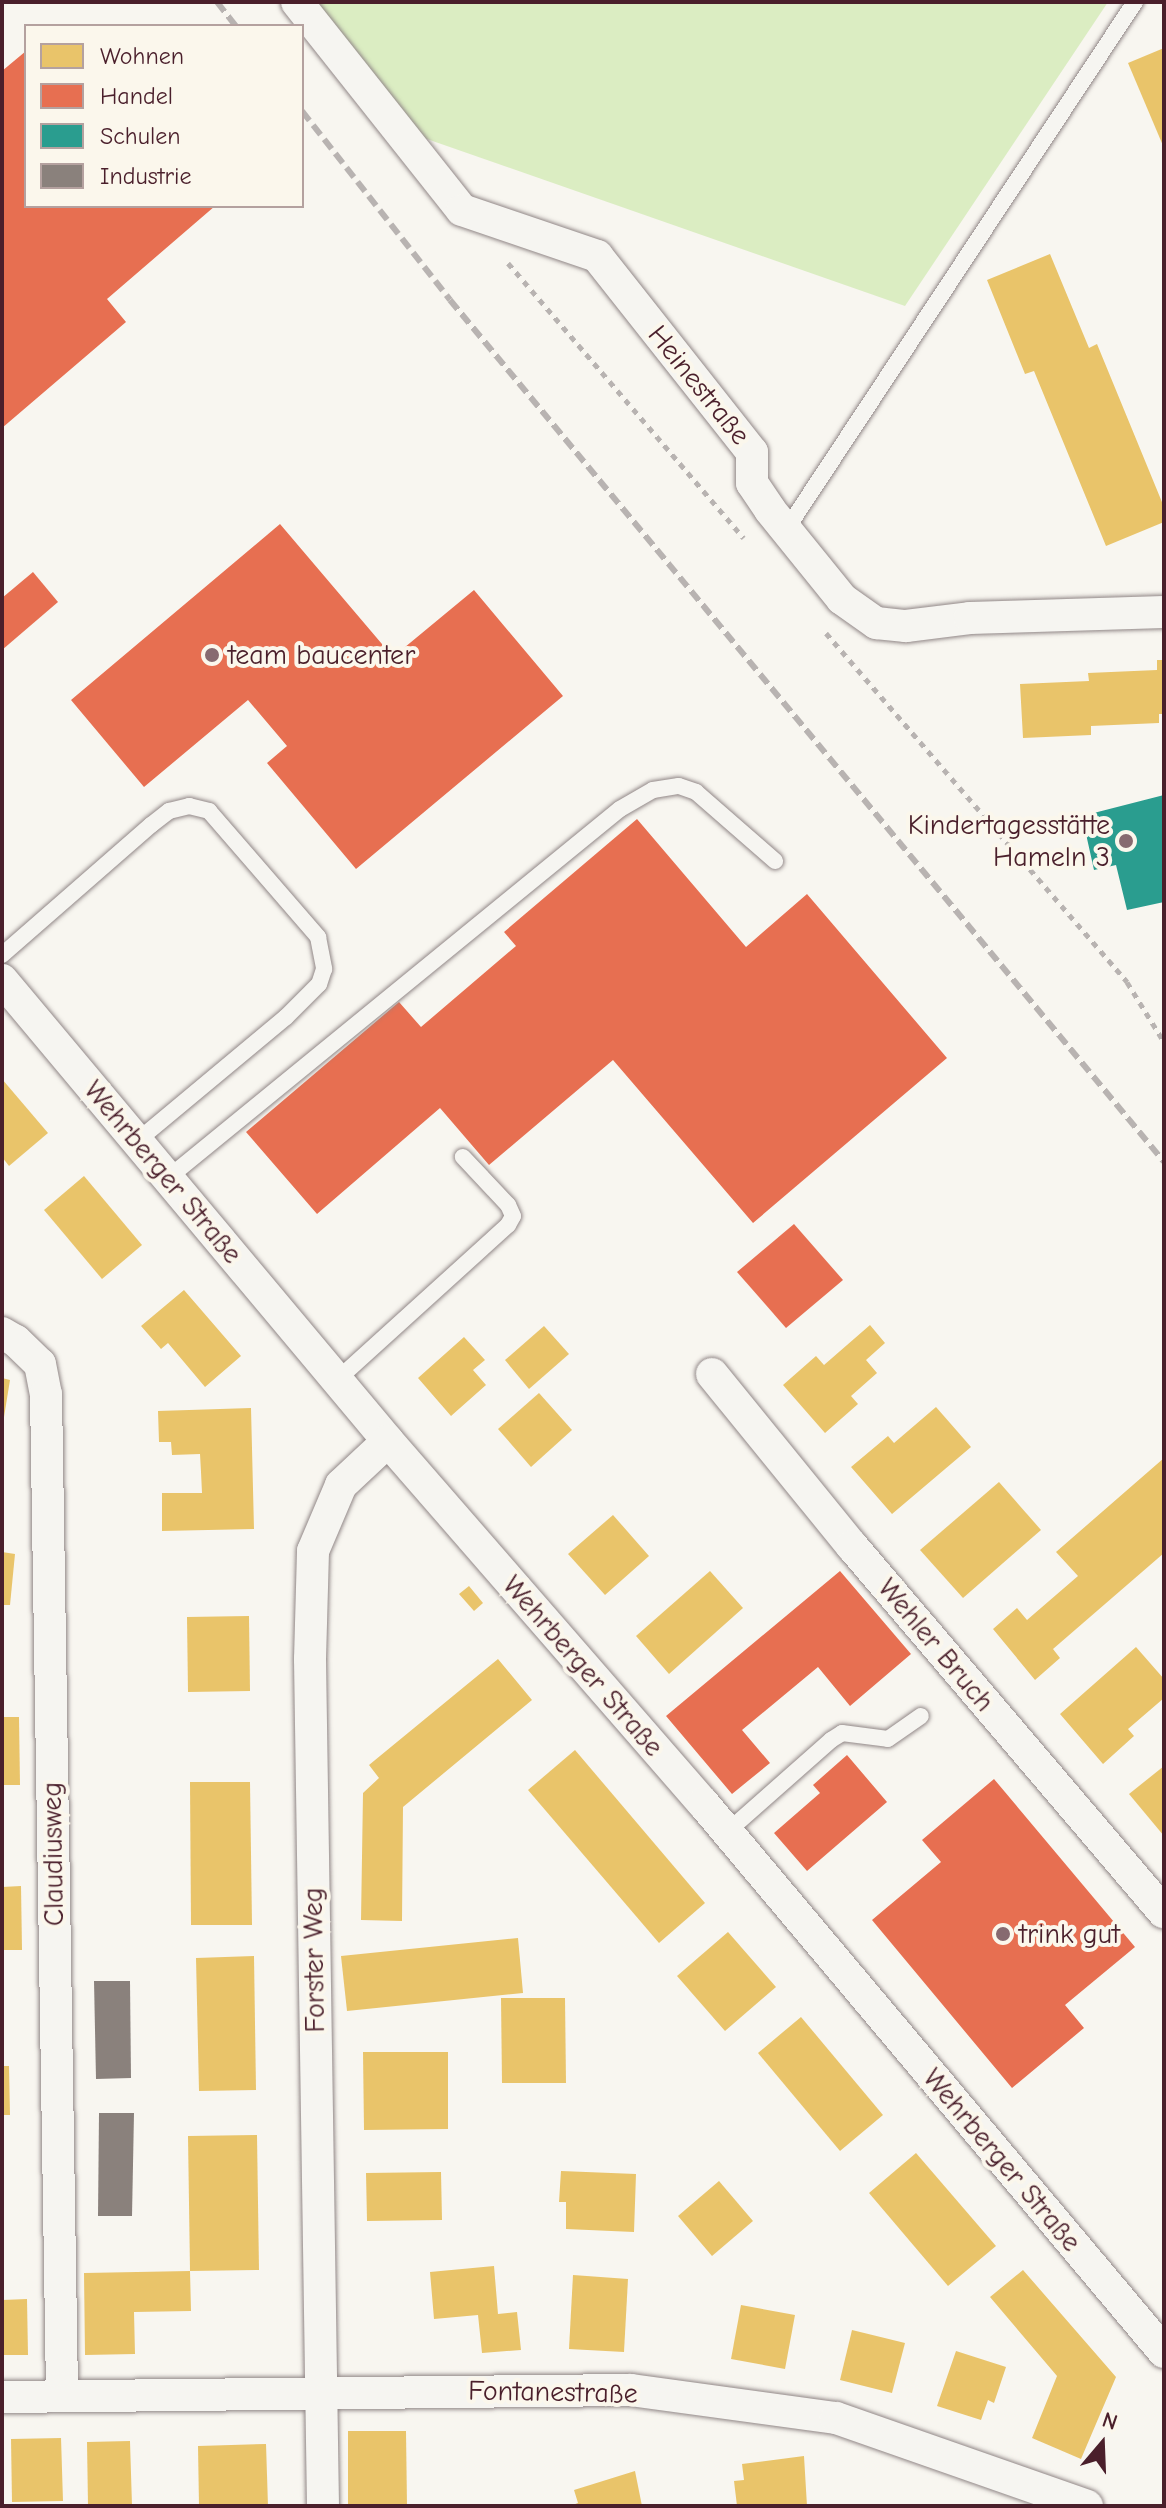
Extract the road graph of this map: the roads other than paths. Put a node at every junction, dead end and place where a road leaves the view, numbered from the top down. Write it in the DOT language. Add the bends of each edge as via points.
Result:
graph roads {
  1 [pos="297,2"];
  2 [pos="1135,2"];
  3 [pos="786,530"];
  4 [pos="1164,612"];
  5 [pos="775,861"];
  6 [pos="2,955"];
  7 [pos="2,980"];
  8 [pos="137,1141"];
  9 [pos="463,1157"];
  10 [pos="168,1178"];
  11 [pos="2,1333"];
  12 [pos="712,1374"];
  13 [pos="337,1380"];
  14 [pos="388,1441"];
  15 [pos="921,1716"];
  16 [pos="727,1832"];
  17 [pos="1164,1912"];
  18 [pos="1164,2352"];
  19 [pos="320,2391"];
  20 [pos="62,2395"];
  21 [pos="2,2397"];
  22 [pos="323,2506"];
  23 [pos="1087,2506"];
  1 -- 3 [label="street, Heinestraße" via="462,210 597,256 752,452 752,483"];
  2 -- 3 [label="lane"];
  3 -- 4 [label="street, Heinestraße" via="842,599 876,623 906,626 970,618"];
  5 -- 10 [label="lane" via="696,792 679,786 653,790 620,809"];
  6 -- 8 [label="lane" via="151,825 169,811 189,806 209,811 318,937 324,969 319,984"];
  7 -- 8 [label="street, Wehrberger Straße"];
  8 -- 10 [label="street, Wehrberger Straße"];
  9 -- 13 [label="lane" via="508,1205 513,1216 508,1225"];
  10 -- 13 [label="street, Wehrberger Straße"];
  11 -- 20 [label="street, Claudiusweg" via="40,1364 46,1394"];
  12 -- 17 [label="street, Wehler Bruch"];
  13 -- 14 [label="street, Wehrberger Straße"];
  14 -- 16 [label="street, Wehrberger Straße"];
  14 -- 19 [label="street, Forster Weg" via="341,1485 313,1551"];
  15 -- 16 [label="lane" via="888,1739 842,1733"];
  16 -- 18 [label="street, Wehrberger Straße"];
  19 -- 20 [label="street, Fontanestraße"];
  19 -- 22 [label="street, Forster Weg"];
  19 -- 23 [label="street, Fontanestraße" via="631,2390 836,2418"];
  20 -- 21 [label="street, Fontanestraße"];
}
